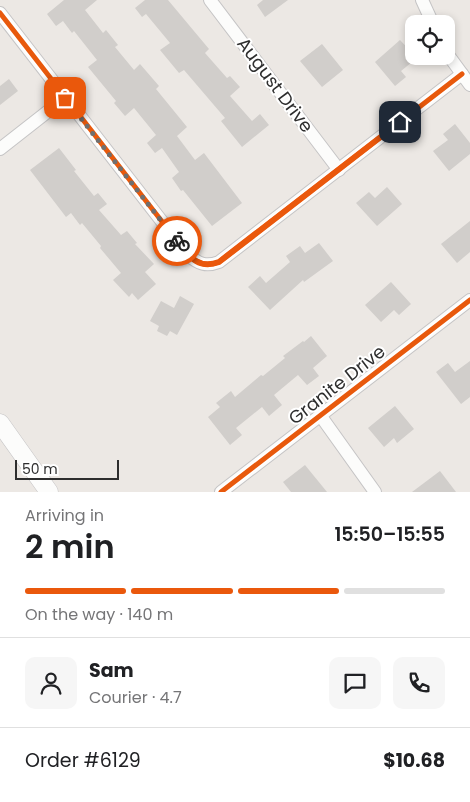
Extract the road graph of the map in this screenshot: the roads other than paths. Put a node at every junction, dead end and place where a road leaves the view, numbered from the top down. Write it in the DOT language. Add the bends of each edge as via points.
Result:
graph roads {
  1 [pos="210,0"];
  2 [pos="422,0"];
  3 [pos="0,13"];
  4 [pos="429,15"];
  5 [pos="455,65"];
  6 [pos="466,80"];
  7 [pos="65,98"];
  8 [pos="0,150"];
  9 [pos="339,170"];
  10 [pos="470,300"];
  11 [pos="320,415"];
  12 [pos="0,423"];
  13 [pos="49,492"];
  14 [pos="221,492"];
  15 [pos="375,492"];
  1 -- 9 [label="street, August Drive"];
  2 -- 4 [label="street"];
  3 -- 7 [label="street"];
  5 -- 6 [label="street"];
  6 -- 9 [label="street"];
  7 -- 8 [label="street"];
  7 -- 9 [label="street" via="188,255 200,263 212,265 219,262"];
  10 -- 11 [label="street, Granite Drive"];
  11 -- 14 [label="street, Granite Drive"];
  11 -- 15 [label="street"];
  12 -- 13 [label="main road"];
}
